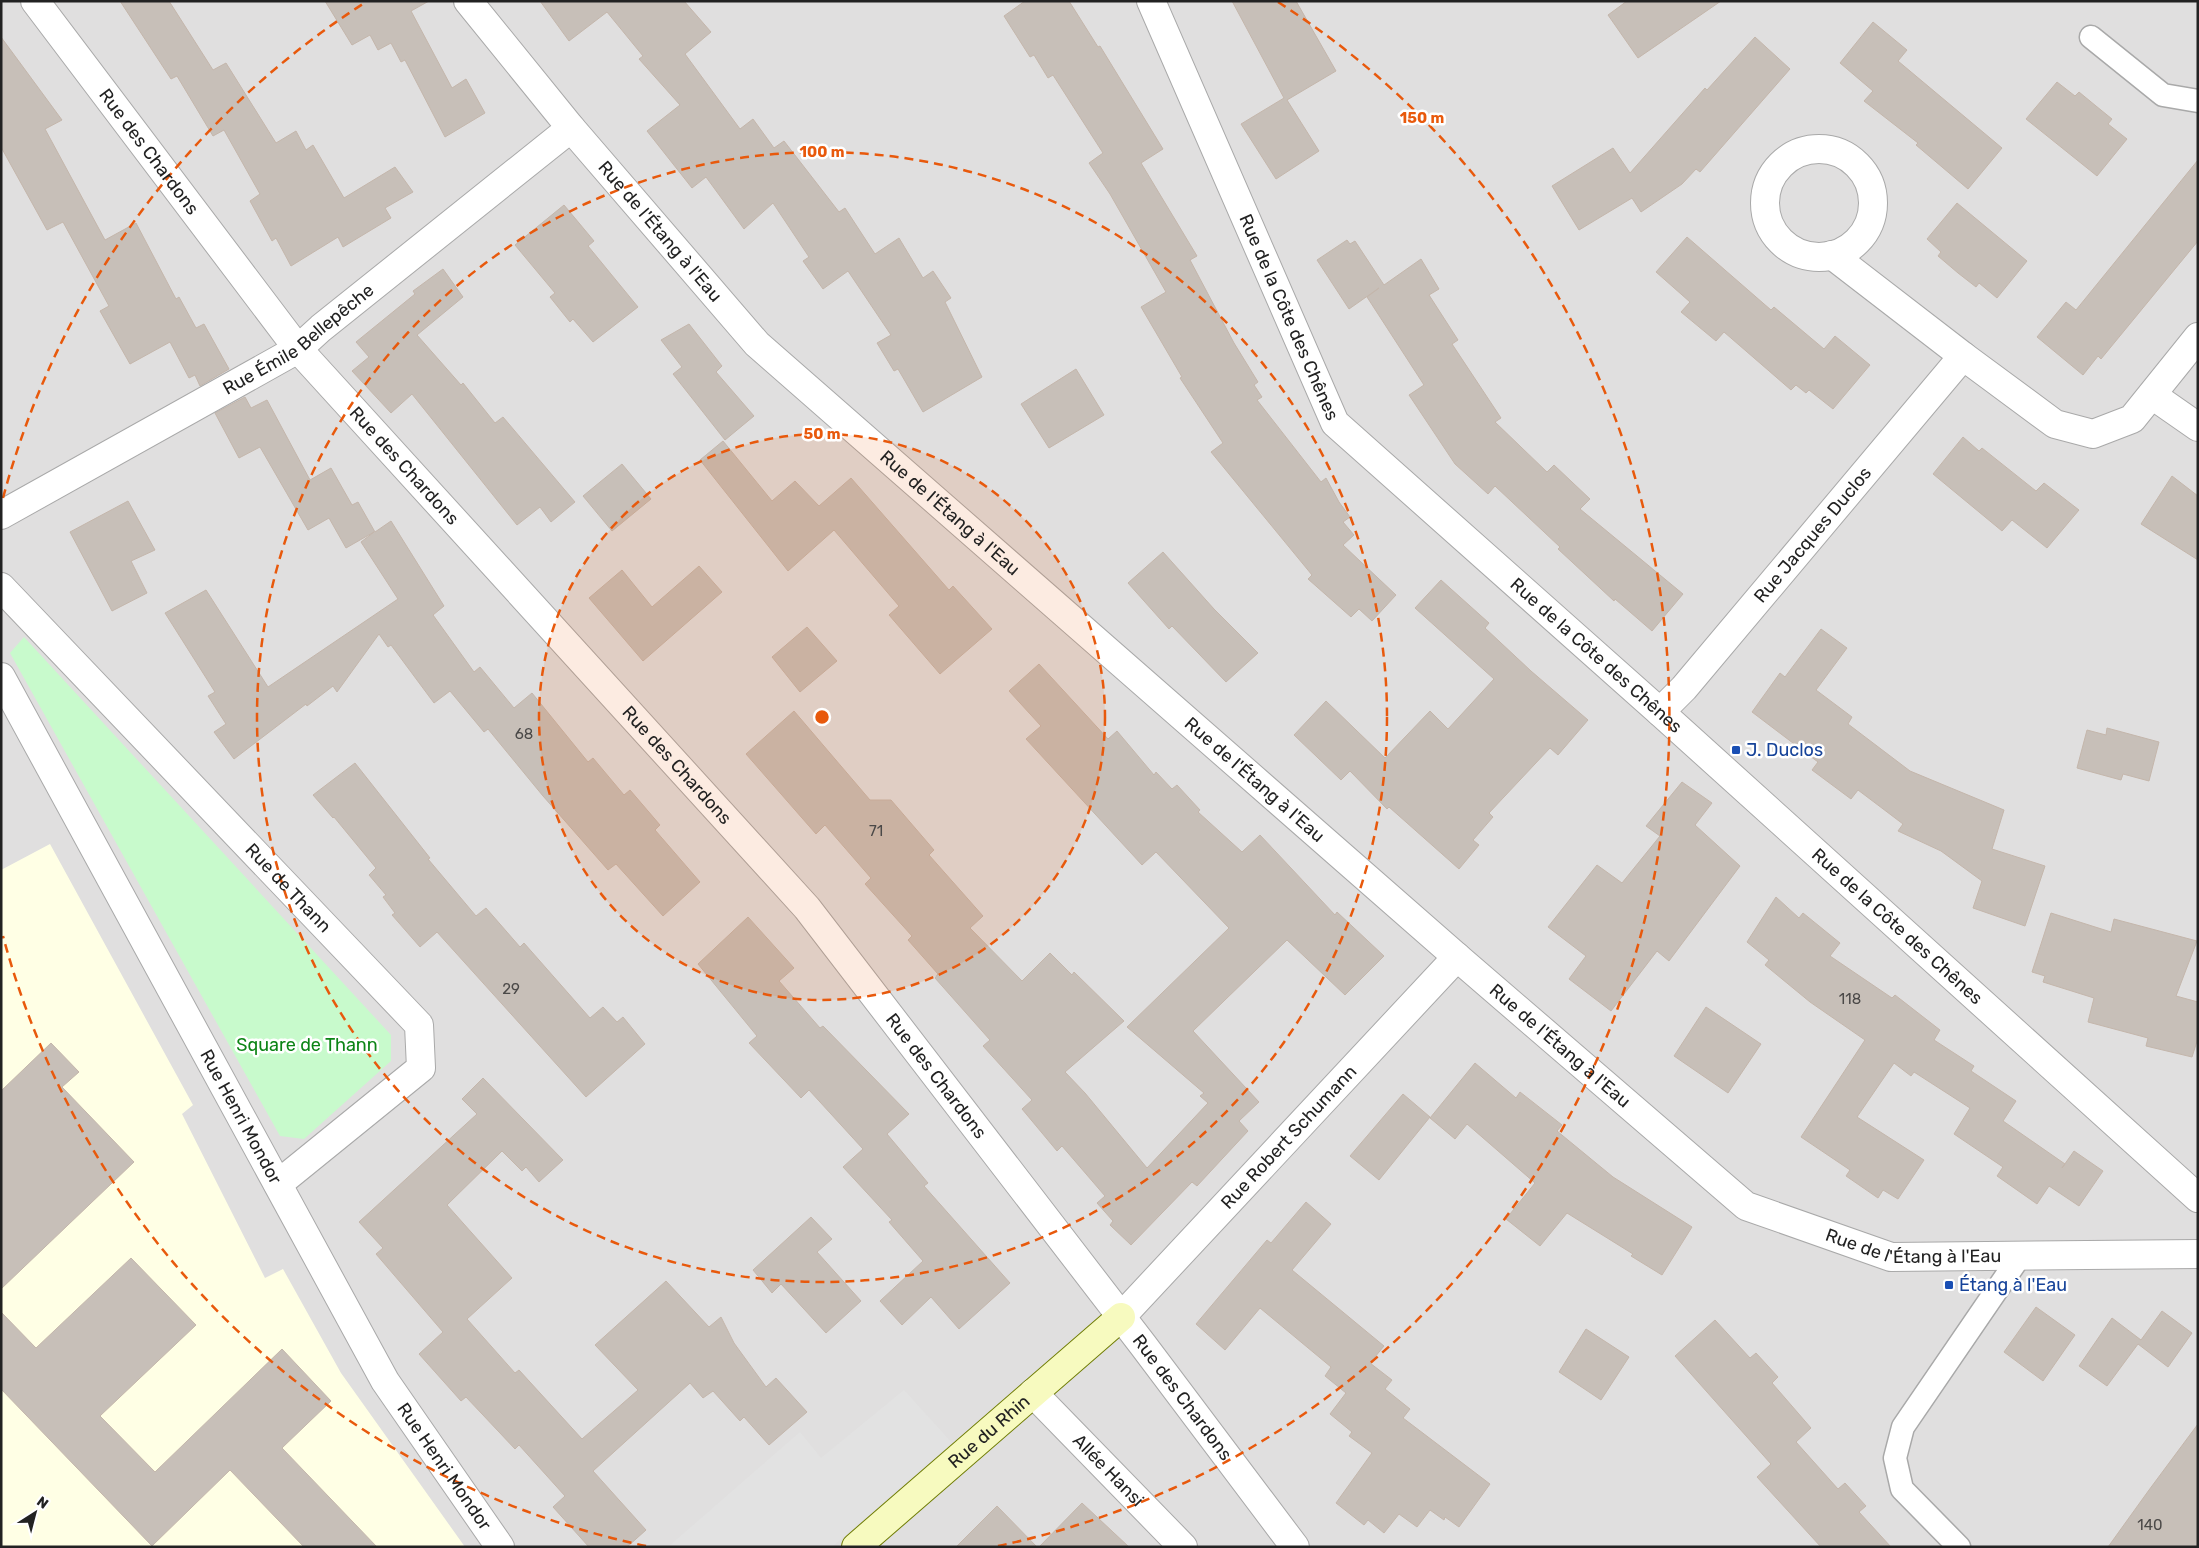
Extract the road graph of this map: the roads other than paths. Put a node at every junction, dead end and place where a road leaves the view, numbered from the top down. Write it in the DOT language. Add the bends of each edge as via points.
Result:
graph roads {
  1 [pos="35,1"];
  2 [pos="468,1"];
  3 [pos="1151,1"];
  4 [pos="2091,37"];
  5 [pos="2198,101"];
  6 [pos="571,128"];
  7 [pos="1832,255"];
  8 [pos="2198,337"];
  9 [pos="298,349"];
  10 [pos="1963,356"];
  11 [pos="2152,395"];
  12 [pos="2198,427"];
  13 [pos="1,515"];
  14 [pos="1,586"];
  15 [pos="1,677"];
  16 [pos="1660,712"];
  17 [pos="1457,957"];
  18 [pos="278,1184"];
  19 [pos="2198,1198"];
  20 [pos="2198,1254"];
  21 [pos="2020,1256"];
  22 [pos="1121,1317"];
  23 [pos="1032,1393"];
  24 [pos="500,1547"];
  25 [pos="856,1547"];
  26 [pos="1182,1547"];
  27 [pos="1295,1547"];
  28 [pos="1959,1547"];
  1 -- 9 [label="street, Rue des Chardons"];
  2 -- 6 [label="street, Rue de l'Étang à l'Eau"];
  3 -- 16 [label="street, Rue de la Côte des Chênes" via="1335,424"];
  4 -- 5 [label="lane" via="2163,95"];
  6 -- 9 [label="street, Rue Émile Bellepêche"];
  6 -- 17 [label="street, Rue de l'Étang à l'Eau" via="757,344"];
  7 -- 10 [label="street"];
  8 -- 11 [label="street"];
  9 -- 13 [label="street, Rue Émile Bellepêche"];
  9 -- 22 [label="street, Rue des Chardons" via="807,908"];
  10 -- 11 [label="street" via="2055,424 2093,434 2132,419"];
  10 -- 16 [label="street, Rue Jacques Duclos" via="1684,688"];
  11 -- 12 [label="street"];
  14 -- 18 [label="street, Rue de Thann" via="419,1025 422,1068"];
  15 -- 18 [label="street, Rue Henri Mondor"];
  16 -- 19 [label="street, Rue de la Côte des Chênes"];
  17 -- 21 [label="street, Rue de l'Étang à l'Eau" via="1746,1206 1891,1257"];
  17 -- 22 [label="street, Rue Robert Schumann"];
  18 -- 24 [label="street, Rue Henri Mondor" via="385,1381"];
  20 -- 21 [label="street, Rue de l'Étang à l'Eau"];
  21 -- 28 [label="lane" via="1903,1427 1895,1458 1902,1489"];
  22 -- 23 [label="street, Rue du Rhin"];
  22 -- 27 [label="street, Rue des Chardons"];
  23 -- 25 [label="street, Rue du Rhin"];
  23 -- 26 [label="street, Allée Hansi"];
}
